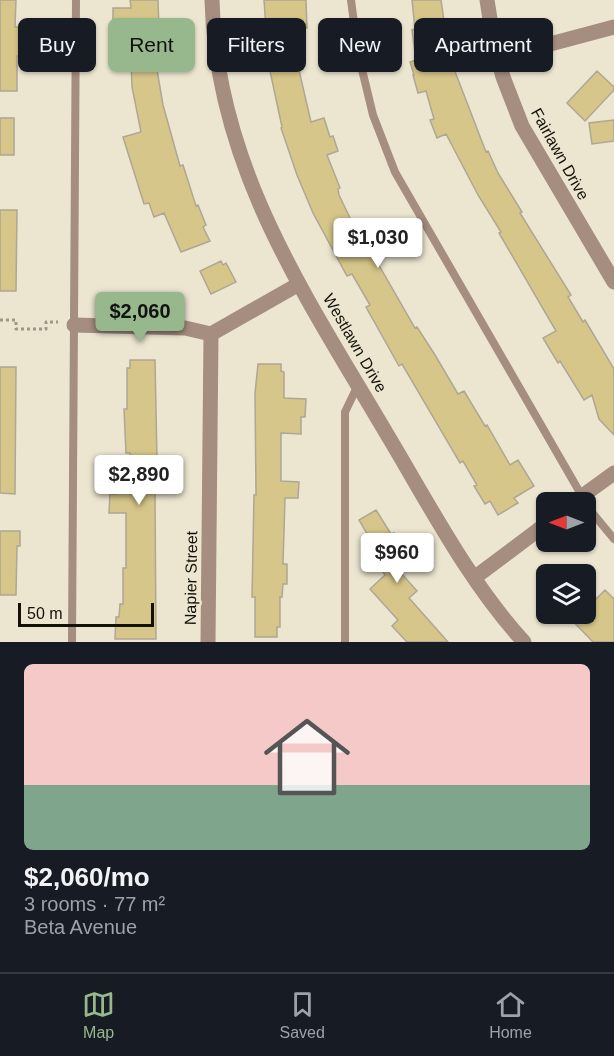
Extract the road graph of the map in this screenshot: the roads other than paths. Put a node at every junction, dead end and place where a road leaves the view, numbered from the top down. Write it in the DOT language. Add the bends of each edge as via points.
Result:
graph roads {
  1 [pos="76,0"];
  2 [pos="212,0"];
  3 [pos="351,0"];
  4 [pos="488,0"];
  5 [pos="491,18"];
  6 [pos="614,27"];
  7 [pos="553,43"];
  8 [pos="503,72"];
  9 [pos="614,282"];
  10 [pos="299,284"];
  11 [pos="69,323"];
  12 [pos="211,334"];
  13 [pos="358,384"];
  14 [pos="614,473"];
  15 [pos="574,492"];
  16 [pos="588,492"];
  17 [pos="596,517"];
  18 [pos="536,532"];
  19 [pos="614,539"];
  20 [pos="474,578"];
  21 [pos="72,642"];
  22 [pos="208,642"];
  23 [pos="345,642"];
  24 [pos="524,642"];
  1 -- 11 [label="lane"];
  2 -- 10 [label="street, Westlawn Drive" via="217,60 237,146 263,214"];
  3 -- 15 [label="lane" via="358,53 373,115 395,172"];
  4 -- 5 [label="street, Fairlawn Drive"];
  6 -- 7 [label="street"];
  8 -- 9 [label="street, Fairlawn Drive" via="530,141"];
  10 -- 12 [label="street"];
  10 -- 13 [label="street, Westlawn Drive"];
  11 -- 12 [label="street" via="185,328"];
  11 -- 21 [label="lane"];
  12 -- 22 [label="street, Napier Street"];
  13 -- 20 [label="street, Westlawn Drive"];
  13 -- 23 [label="lane" via="345,412"];
  14 -- 16 [label="street"];
  17 -- 19 [label="lane"];
  18 -- 20 [label="street"];
  20 -- 24 [label="street, Westlawn Drive" via="502,619"];
}
